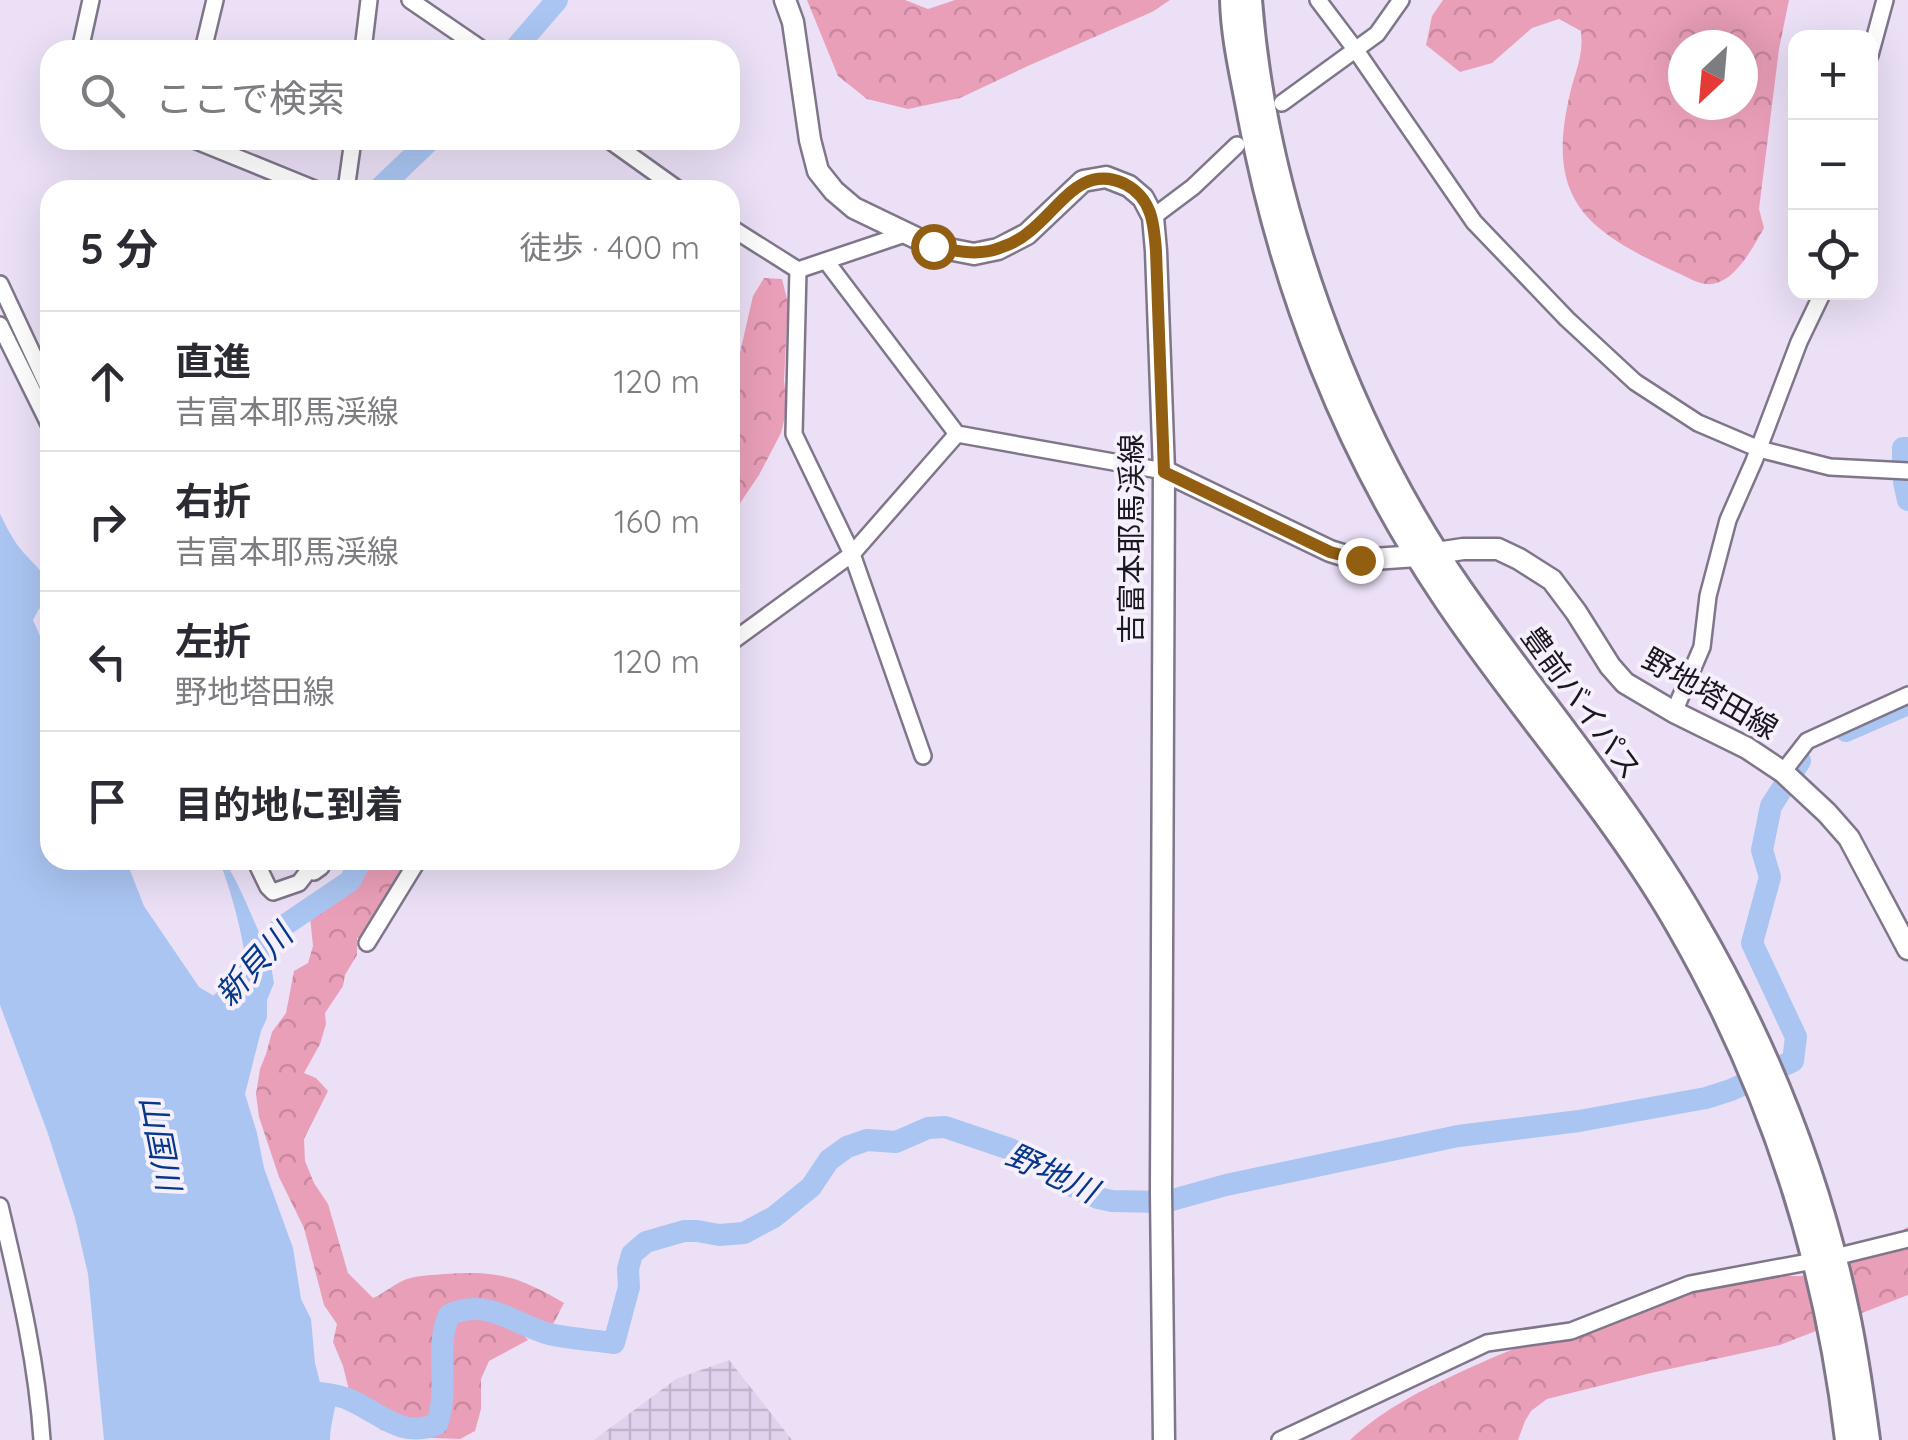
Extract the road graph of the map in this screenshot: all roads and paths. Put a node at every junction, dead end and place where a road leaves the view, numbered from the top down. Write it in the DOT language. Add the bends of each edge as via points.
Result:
graph roads {
  1 [pos="91,0"];
  2 [pos="215,0"];
  3 [pos="369,0"];
  4 [pos="410,0"];
  5 [pos="786,0"];
  6 [pos="1232,0"];
  7 [pos="1250,0"];
  8 [pos="1318,0"];
  9 [pos="1401,0"];
  10 [pos="1884,0"];
  11 [pos="1876,30"];
  12 [pos="82,40"];
  13 [pos="205,40"];
  14 [pos="364,40"];
  15 [pos="469,40"];
  16 [pos="1355,50"];
  17 [pos="1282,104"];
  18 [pos="1237,145"];
  19 [pos="219,150"];
  20 [pos="352,150"];
  21 [pos="623,150"];
  22 [pos="292,180"];
  23 [pos="347,180"];
  24 [pos="665,180"];
  25 [pos="1153,217"];
  26 [pos="740,233"];
  27 [pos="905,234"];
  28 [pos="826,261"];
  29 [pos="798,270"];
  30 [pos="0,284"];
  31 [pos="1819,300"];
  32 [pos="0,324"];
  33 [pos="40,370"];
  34 [pos="40,406"];
  35 [pos="957,434"];
  36 [pos="1759,449"];
  37 [pos="1908,471"];
  38 [pos="1164,472"];
  39 [pos="852,554"];
  40 [pos="1427,554"];
  41 [pos="740,636"];
  42 [pos="1908,695"];
  43 [pos="1674,712"];
  44 [pos="923,756"];
  45 [pos="1783,772"];
  46 [pos="260,870"];
  47 [pos="308,870"];
  48 [pos="412,870"];
  49 [pos="367,943"];
  50 [pos="1908,949"];
  51 [pos="0,1206"];
  52 [pos="1908,1239"];
  53 [pos="1825,1258"];
  54 [pos="42,1440"];
  55 [pos="1164,1440"];
  56 [pos="1280,1440"];
  57 [pos="1847,1440"];
  58 [pos="1868,1440"];
  1 -- 12 [label="street"];
  2 -- 13 [label="street"];
  3 -- 14 [label="street"];
  4 -- 15 [label="street"];
  5 -- 27 [label="main road" via="818,171 854,208"];
  6 -- 40 [label="highway, 豊前バイパス" via="1260,174 1311,340 1366,466"];
  7 -- 40 [label="highway, 豊前バイパス" via="1276,169 1302,262"];
  8 -- 16 [label="street"];
  9 -- 16 [label="street" via="1377,34"];
  10 -- 11 [label="street"];
  16 -- 17 [label="street"];
  16 -- 36 [label="street" via="1474,222 1567,319 1635,382 1698,423"];
  18 -- 25 [label="street"];
  19 -- 22 [label="street"];
  20 -- 23 [label="street"];
  21 -- 24 [label="street"];
  25 -- 27 [label="main road" via="1129,186 1106,177 1083,182 1027,234 998,249 974,254"];
  25 -- 38 [label="main road, 吉富本耶馬渓線"];
  26 -- 29 [label="street"];
  27 -- 28 [label="street"];
  28 -- 29 [label="street"];
  28 -- 35 [label="street"];
  29 -- 39 [label="street" via="794,434"];
  30 -- 33 [label="street"];
  31 -- 36 [label="street"];
  32 -- 34 [label="street"];
  35 -- 38 [label="street"];
  35 -- 39 [label="street"];
  36 -- 37 [label="street" via="1830,467"];
  36 -- 43 [label="street" via="1728,520 1702,647"];
  38 -- 40 [label="main road, 野地塔田線" via="1330,552 1360,560"];
  38 -- 55 [label="main road, 吉富本耶馬渓線"];
  39 -- 41 [label="street"];
  39 -- 44 [label="street"];
  40 -- 43 [label="main road, 野地塔田線" via="1498,550 1552,580 1625,683"];
  40 -- 53 [label="highway, 豊前バイパス" via="1442,596 1679,927 1749,1065"];
  42 -- 45 [label="street" via="1806,741"];
  43 -- 45 [label="main road, 野地塔田線"];
  45 -- 50 [label="main road, 野地塔田線" via="1849,838"];
  46 -- 47 [label="street" via="273,892 300,884"];
  48 -- 49 [label="street"];
  51 -- 54 [label="street" via="22,1300"];
  52 -- 53 [label="street"];
  53 -- 56 [label="street" via="1690,1284 1571,1331 1487,1343"];
  53 -- 57 [label="highway, 豊前バイパス"];
  53 -- 58 [label="highway, 豊前バイパス" via="1847,1308"];
}
